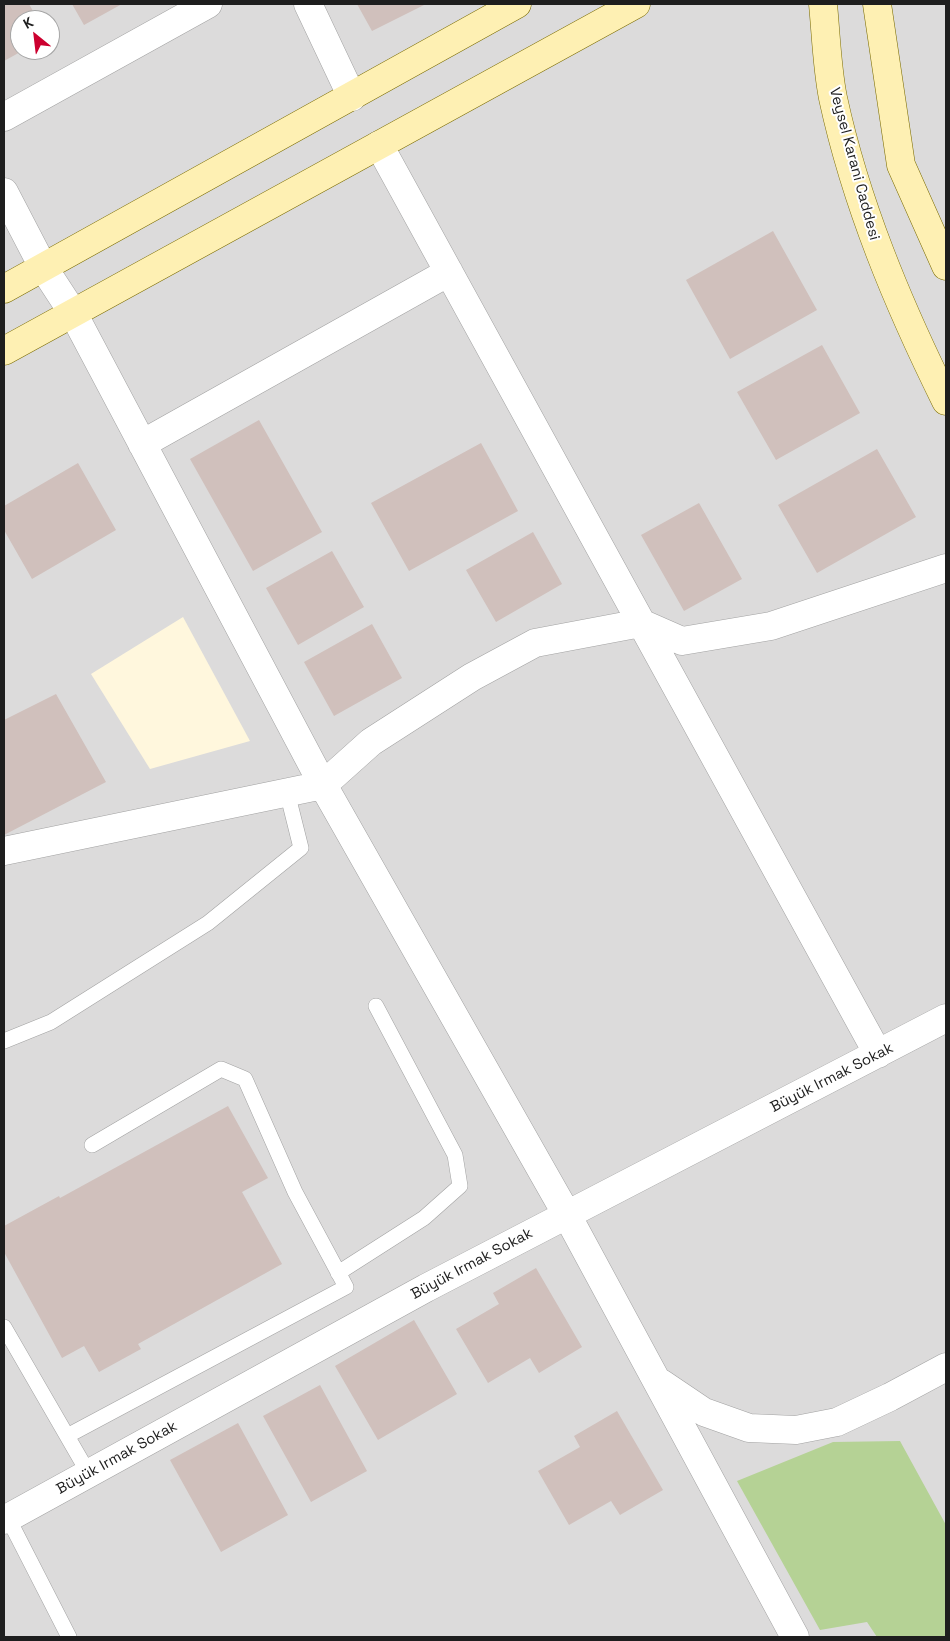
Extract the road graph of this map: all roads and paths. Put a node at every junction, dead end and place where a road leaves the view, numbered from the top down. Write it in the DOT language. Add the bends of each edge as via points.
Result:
graph roads {
  1 [pos="208,4"];
  2 [pos="308,4"];
  3 [pos="517,4"];
  4 [pos="636,4"];
  5 [pos="822,4"];
  6 [pos="877,4"];
  7 [pos="352,97"];
  8 [pos="4,117"];
  9 [pos="379,145"];
  10 [pos="4,192"];
  11 [pos="946,266"];
  12 [pos="42,267"];
  13 [pos="448,272"];
  14 [pos="4,289"];
  15 [pos="73,313"];
  16 [pos="4,351"];
  17 [pos="946,401"];
  18 [pos="142,444"];
  19 [pos="946,568"];
  20 [pos="641,623"];
  21 [pos="323,785"];
  22 [pos="287,792"];
  23 [pos="4,850"];
  24 [pos="376,1006"];
  25 [pos="946,1018"];
  26 [pos="4,1041"];
  27 [pos="878,1054"];
  28 [pos="92,1145"];
  29 [pos="567,1215"];
  30 [pos="338,1273"];
  31 [pos="4,1327"];
  32 [pos="946,1366"];
  33 [pos="656,1379"];
  34 [pos="67,1436"];
  35 [pos="89,1474"];
  36 [pos="5,1516"];
  37 [pos="69,1637"];
  38 [pos="795,1637"];
  1 -- 8 [label="street"];
  2 -- 7 [label="street"];
  3 -- 7 [label="street"];
  4 -- 9 [label="street"];
  5 -- 17 [label="street, Veysel Karani Caddesi" via="833,98 868,226 918,345"];
  6 -- 11 [label="street" via="901,165"];
  7 -- 12 [label="street"];
  9 -- 13 [label="street"];
  9 -- 15 [label="street"];
  10 -- 12 [label="street"];
  12 -- 14 [label="street"];
  12 -- 15 [label="street"];
  13 -- 18 [label="street"];
  13 -- 20 [label="street"];
  15 -- 16 [label="street"];
  15 -- 18 [label="street"];
  18 -- 21 [label="street"];
  19 -- 20 [label="street" via="771,626 682,641"];
  20 -- 21 [label="street" via="535,642 472,677 371,742"];
  20 -- 27 [label="street"];
  21 -- 22 [label="street"];
  21 -- 29 [label="street"];
  22 -- 23 [label="street"];
  22 -- 26 [label="lane" via="300,848 208,923 50,1022"];
  24 -- 30 [label="lane" via="455,1154 460,1186 424,1218"];
  25 -- 27 [label="street, Büyük Irmak Sokak"];
  27 -- 29 [label="street, Büyük Irmak Sokak"];
  28 -- 30 [label="lane" via="221,1069 246,1079 295,1192"];
  29 -- 33 [label="street"];
  29 -- 35 [label="street, Büyük Irmak Sokak" via="426,1288"];
  30 -- 34 [label="lane" via="346,1287"];
  31 -- 34 [label="lane"];
  32 -- 33 [label="street" via="837,1422 796,1430 749,1428 704,1412"];
  33 -- 38 [label="street"];
  34 -- 35 [label="lane"];
  35 -- 36 [label="street, Büyük Irmak Sokak"];
  36 -- 37 [label="lane"];
}
